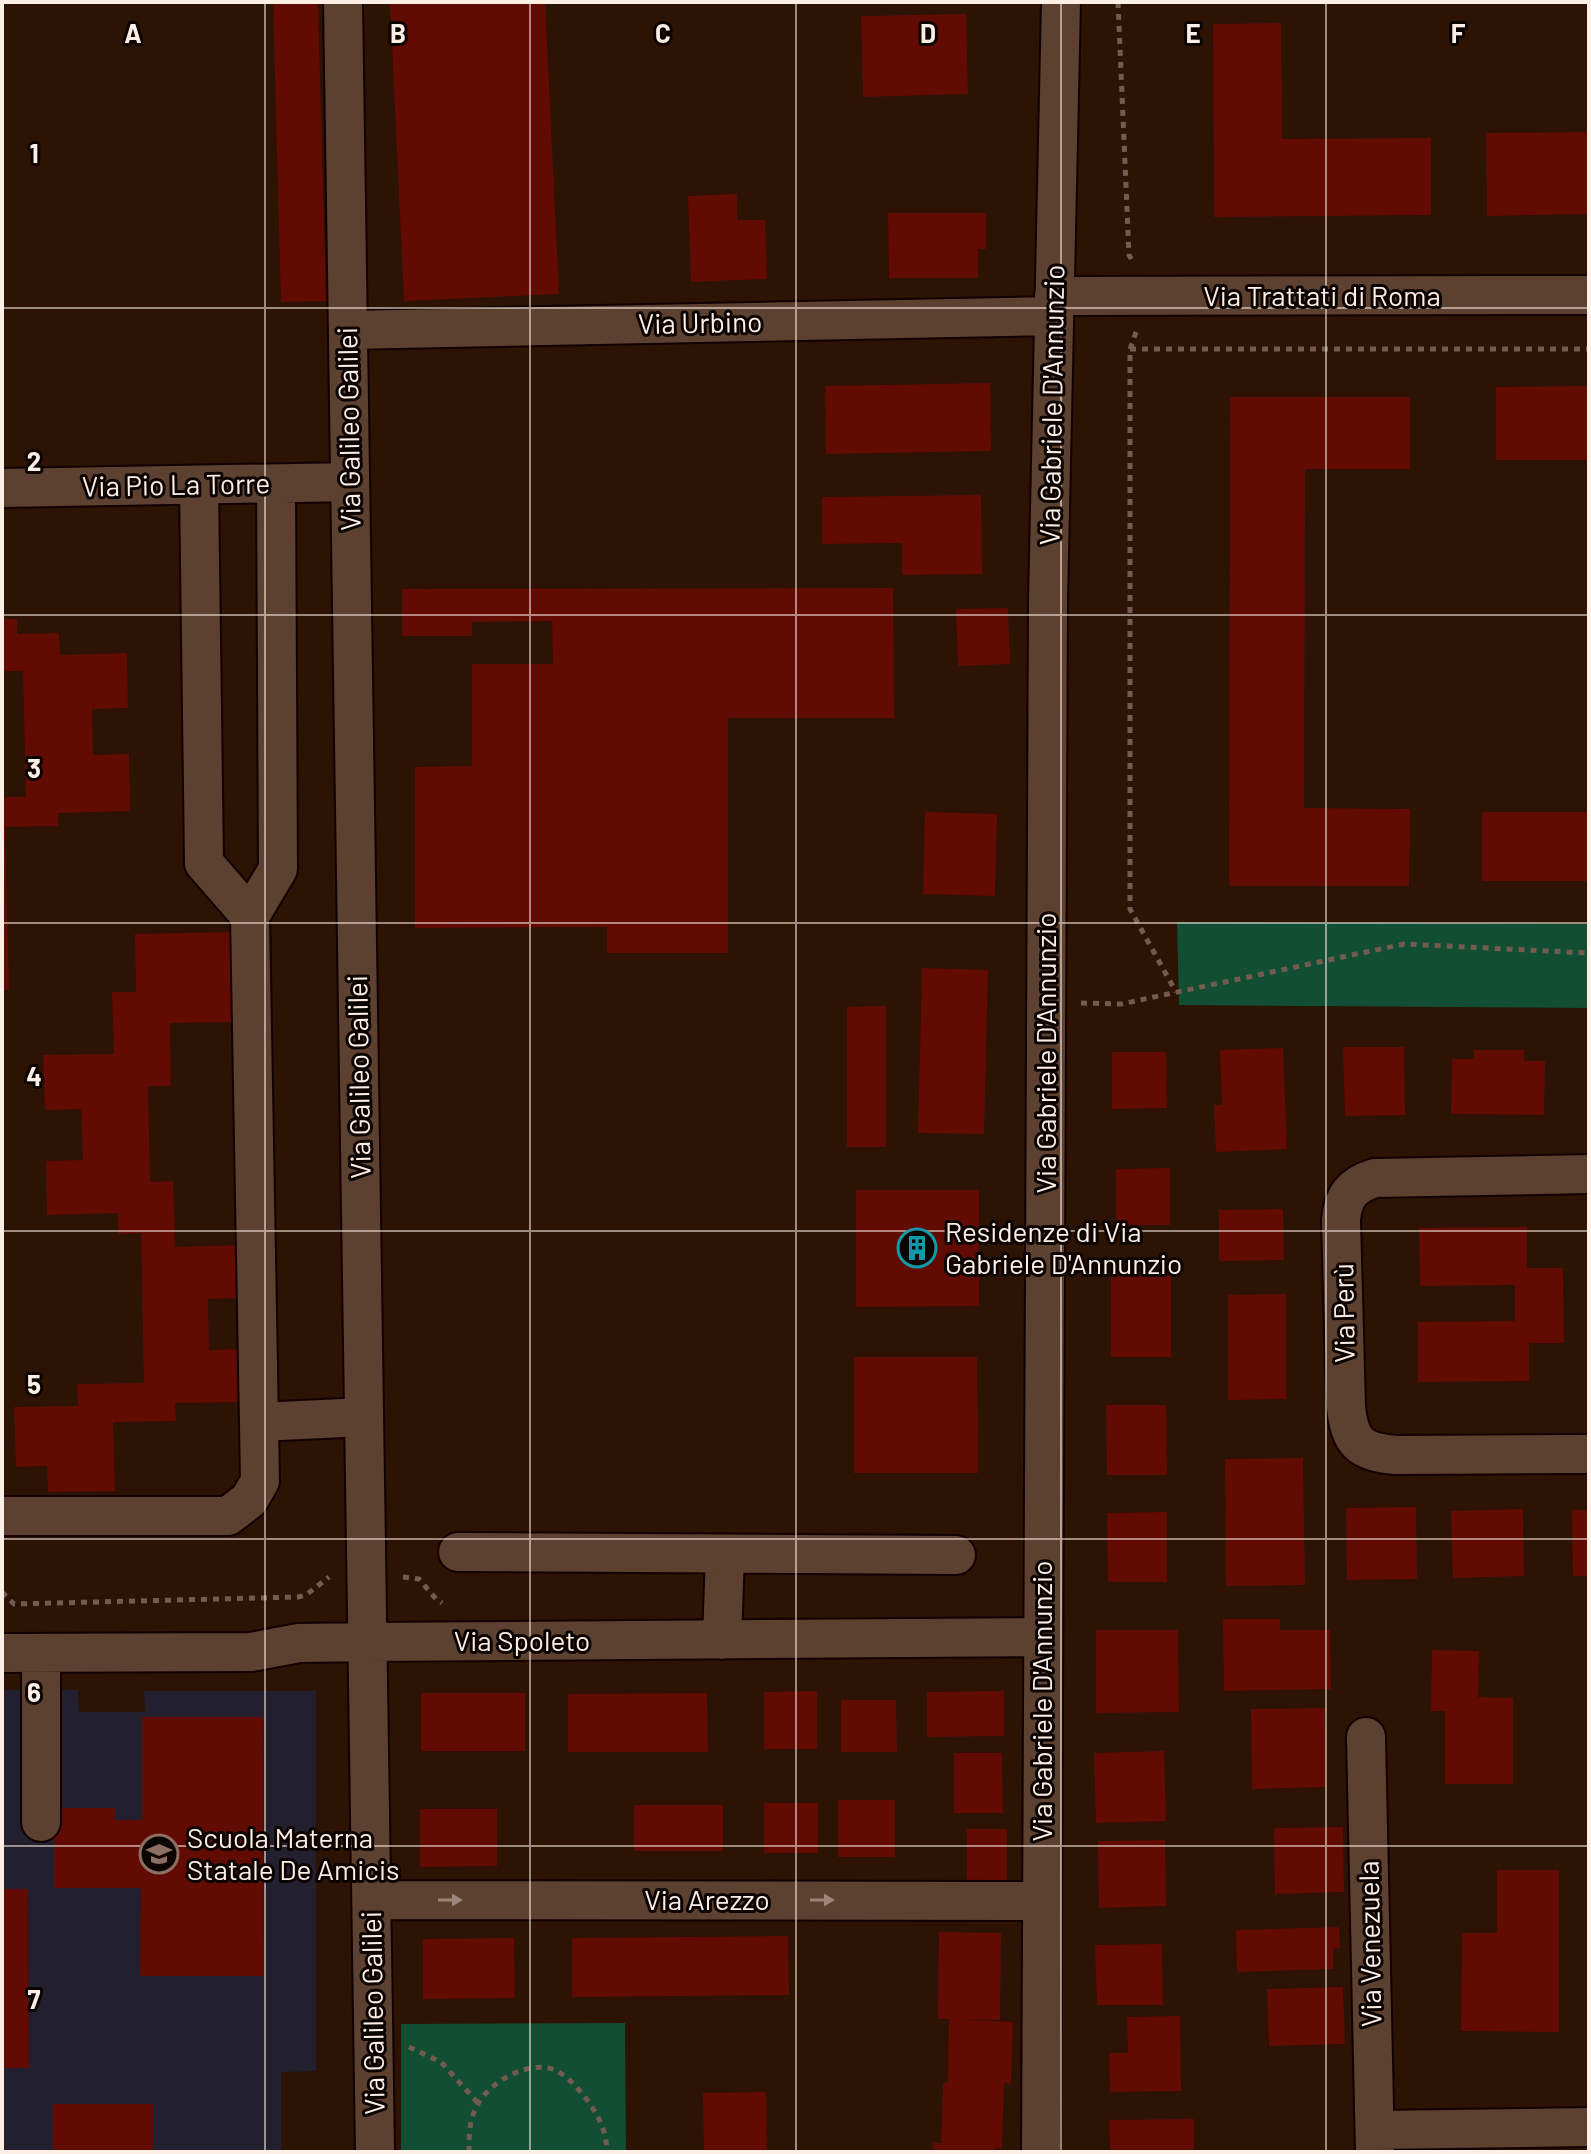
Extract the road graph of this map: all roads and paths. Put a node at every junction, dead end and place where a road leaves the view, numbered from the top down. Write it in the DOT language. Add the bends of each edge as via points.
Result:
graph roads {
  1 [pos="343,2"];
  2 [pos="1061,2"];
  3 [pos="1118,2"];
  4 [pos="1589,295"];
  5 [pos="1146,296"];
  6 [pos="1054,306"];
  7 [pos="348,330"];
  8 [pos="1130,349"];
  9 [pos="1589,349"];
  10 [pos="350,482"];
  11 [pos="276,484"];
  12 [pos="199,485"];
  13 [pos="2,488"];
  14 [pos="250,916"];
  15 [pos="1589,953"];
  16 [pos="1176,992"];
  17 [pos="1047,1003"];
  18 [pos="1589,1174"];
  19 [pos="364,1417"];
  20 [pos="259,1422"];
  21 [pos="1589,1454"];
  22 [pos="2,1516"];
  23 [pos="458,1552"];
  24 [pos="725,1554"];
  25 [pos="956,1555"];
  26 [pos="1042,1637"];
  27 [pos="722,1640"];
  28 [pos="368,1642"];
  29 [pos="2,1653"];
  30 [pos="41,1653"];
  31 [pos="1366,1737"];
  32 [pos="41,1822"];
  33 [pos="372,1900"];
  34 [pos="1042,1901"];
  35 [pos="374,2042"];
  36 [pos="478,2103"];
  37 [pos="1589,2127"];
  38 [pos="1375,2141"];
  39 [pos="375,2152"];
  40 [pos="469,2152"];
  41 [pos="607,2152"];
  42 [pos="1041,2152"];
  1 -- 7 [label="street, Via Galileo Galilei"];
  2 -- 6 [label="street, Via Gabriele D'Annunzio"];
  3 -- 5 [label="path" via="1129,255 1146,284"];
  4 -- 5 [label="street, Via Trattati di Roma"];
  5 -- 6 [label="street, Via Trattati di Roma"];
  5 -- 8 [label="path"];
  6 -- 7 [label="street, Via Urbino"];
  6 -- 17 [label="street, Via Gabriele D'Annunzio"];
  7 -- 10 [label="street, Via Galileo Galilei"];
  8 -- 9 [label="path"];
  8 -- 16 [label="path" via="1130,909"];
  10 -- 11 [label="street, Via Pio La Torre"];
  10 -- 19 [label="street, Via Galileo Galilei"];
  11 -- 12 [label="street, Via Pio La Torre"];
  11 -- 14 [label="street" via="278,869"];
  12 -- 13 [label="street, Via Pio La Torre"];
  12 -- 14 [label="street" via="204,863"];
  14 -- 20 [label="street"];
  15 -- 16 [label="path" via="1404,944"];
  16 -- 17 [label="path" via="1121,1004"];
  17 -- 26 [label="street, Via Gabriele D'Annunzio"];
  18 -- 21 [label="street, Via Perù" via="1375,1178 1351,1189 1341,1220 1346,1407 1357,1443 1375,1453 1396,1455"];
  19 -- 20 [label="street"];
  19 -- 28 [label="street, Via Galileo Galilei"];
  20 -- 22 [label="street" via="260,1481 249,1500 228,1516"];
  23 -- 24 [label="street"];
  24 -- 25 [label="street"];
  24 -- 27 [label="street"];
  26 -- 27 [label="street, Via Spoleto"];
  26 -- 34 [label="street, Via Gabriele D'Annunzio"];
  27 -- 28 [label="street, Via Spoleto"];
  28 -- 30 [label="street, Via Spoleto" via="299,1643 251,1652"];
  28 -- 33 [label="street, Via Galileo Galilei"];
  29 -- 30 [label="street, Via Spoleto"];
  30 -- 32 [label="street"];
  31 -- 38 [label="street, Via Venezuela"];
  33 -- 34 [label="street, Via Arezzo, one-way"];
  33 -- 35 [label="street, Via Galileo Galilei"];
  34 -- 42 [label="street, Via Gabriele D'Annunzio"];
  35 -- 36 [label="path" via="401,2043 441,2062"];
  35 -- 39 [label="street, Via Galileo Galilei"];
  36 -- 40 [label="path" via="469,2129"];
  36 -- 41 [label="path" via="497,2081 528,2068 555,2069 577,2086 603,2123"];
  37 -- 38 [label="street"];
}
